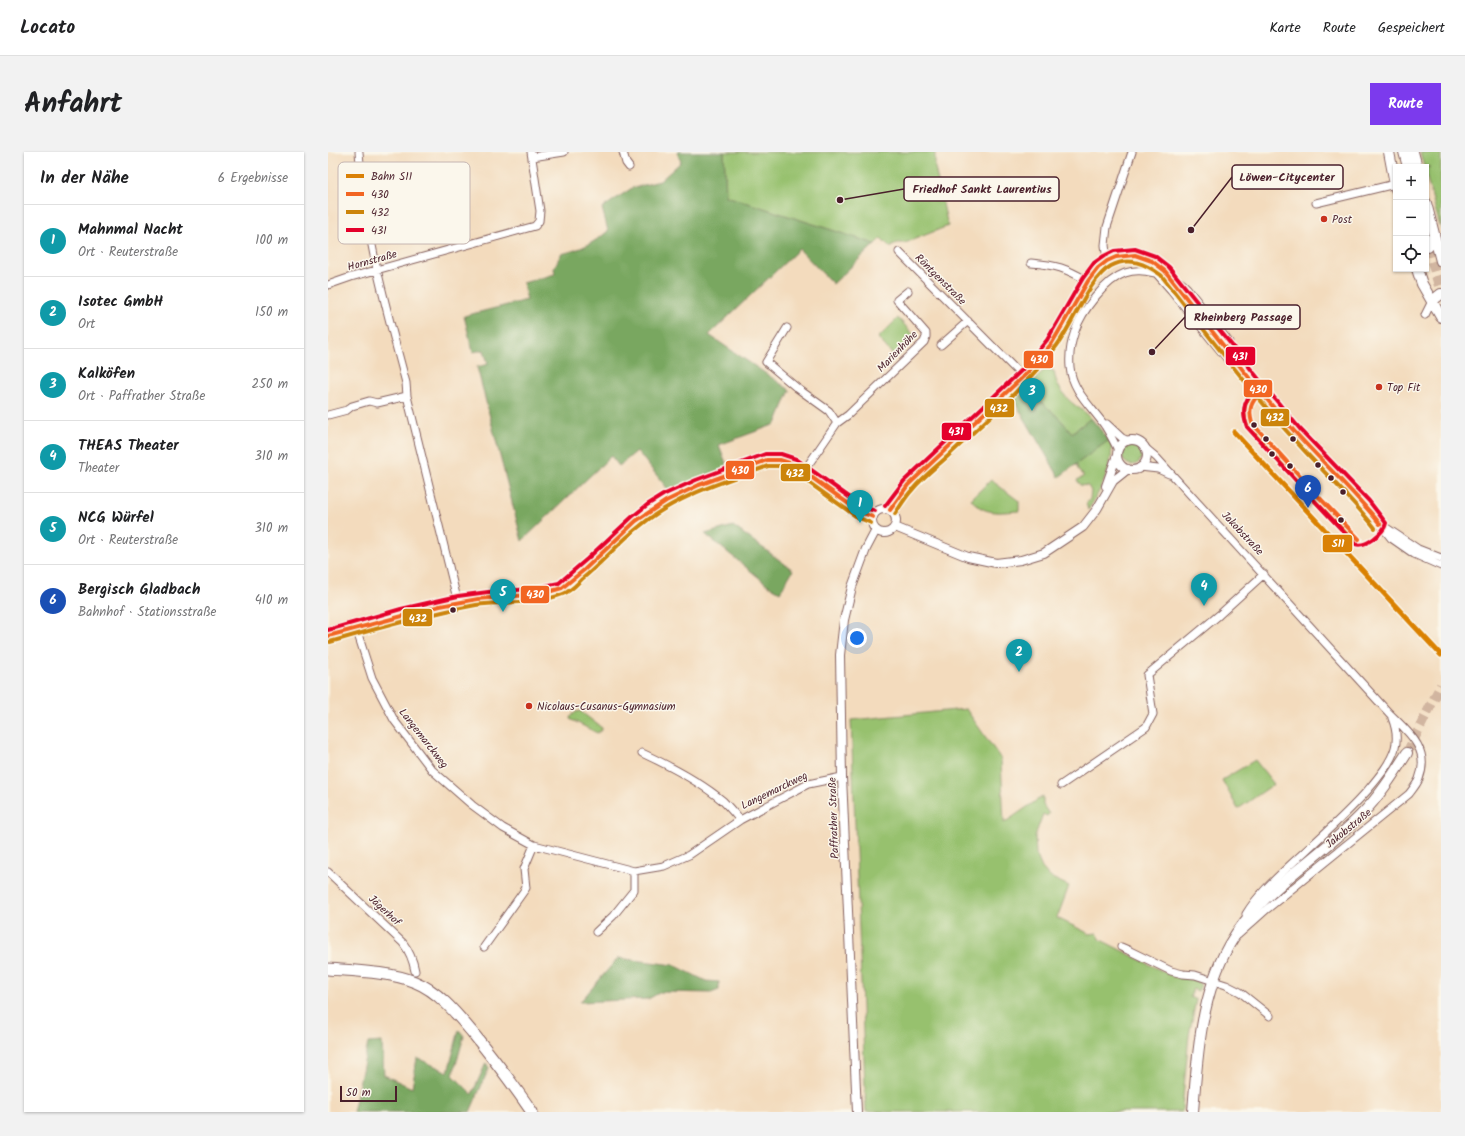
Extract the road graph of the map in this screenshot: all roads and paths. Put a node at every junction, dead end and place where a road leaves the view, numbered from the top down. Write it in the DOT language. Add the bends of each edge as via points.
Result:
graph roads {
  1 [pos="359,152"];
  2 [pos="564,152"];
  3 [pos="623,152"];
  4 [pos="1132,152"];
  5 [pos="1389,152"];
  6 [pos="1404,152"];
  7 [pos="1413,152"];
  8 [pos="531,154"];
  9 [pos="360,162"];
  10 [pos="1407,164"];
  11 [pos="1415,164"];
  12 [pos="629,167"];
  13 [pos="1393,175"];
  14 [pos="1393,186"];
  15 [pos="1316,203"];
  16 [pos="1429,215"];
  17 [pos="372,244"];
  18 [pos="470,244"];
  19 [pos="470,244"];
  20 [pos="899,252"];
  21 [pos="1107,261"];
  22 [pos="1441,261"];
  23 [pos="1031,263"];
  24 [pos="376,270"];
  25 [pos="1155,272"];
  26 [pos="1418,272"];
  27 [pos="1088,281"];
  28 [pos="328,285"];
  29 [pos="908,291"];
  30 [pos="1441,294"];
  31 [pos="1432,301"];
  32 [pos="1425,315"];
  33 [pos="1441,317"];
  34 [pos="968,321"];
  35 [pos="787,328"];
  36 [pos="941,345"];
  37 [pos="1230,358"];
  38 [pos="1023,377"];
  39 [pos="406,396"];
  40 [pos="1095,413"];
  41 [pos="328,415"];
  42 [pos="837,423"];
  43 [pos="1128,441"];
  44 [pos="1144,447"];
  45 [pos="1117,452"];
  46 [pos="1140,467"];
  47 [pos="1128,469"];
  48 [pos="804,471"];
  49 [pos="1174,477"];
  50 [pos="1102,501"];
  51 [pos="890,510"];
  52 [pos="873,517"];
  53 [pos="1380,524"];
  54 [pos="895,527"];
  55 [pos="876,530"];
  56 [pos="1441,552"];
  57 [pos="1430,554"];
  58 [pos="1441,558"];
  59 [pos="1441,566"];
  60 [pos="1264,574"];
  61 [pos="458,603"];
  62 [pos="356,628"];
  63 [pos="328,636"];
  64 [pos="1390,713"];
  65 [pos="1407,753"];
  66 [pos="642,754"];
  67 [pos="842,777"];
  68 [pos="1061,785"];
  69 [pos="740,820"];
  70 [pos="534,845"];
  71 [pos="634,871"];
  72 [pos="328,872"];
  73 [pos="596,932"];
  74 [pos="1230,944"];
  75 [pos="484,947"];
  76 [pos="1121,947"];
  77 [pos="328,969"];
  78 [pos="415,971"];
  79 [pos="1213,981"];
  80 [pos="1270,1016"];
  81 [pos="532,1112"];
  82 [pos="857,1112"];
  83 [pos="1193,1112"];
  1 -- 9 [label="street"];
  2 -- 8 [label="street"];
  3 -- 12 [label="street"];
  4 -- 21 [label="street" via="1107,227"];
  5 -- 13 [label="main road"];
  6 -- 10 [label="main road"];
  7 -- 11 [label="main road"];
  8 -- 19 [label="street, Hornstraße" via="540,211 539,221 535,226"];
  14 -- 15 [label="street"];
  16 -- 22 [label="main road"];
  17 -- 24 [label="street"];
  18 -- 24 [label="street, Hornstraße"];
  20 -- 34 [label="street, Röntgenstraße"];
  21 -- 27 [label="street"];
  21 -- 37 [label="street, bridge" via="1122,255 1138,255 1155,263 1176,285"];
  23 -- 27 [label="street" via="1055,265"];
  24 -- 28 [label="street, Hornstraße"];
  24 -- 39 [label="street" via="406,383"];
  25 -- 37 [label="street"];
  25 -- 37 [label="street, Jakobstraße" via="1168,274 1181,282 1229,342"];
  25 -- 40 [label="street, Jakobstraße" via="1125,273 1112,280 1096,295 1075,331 1070,355 1071,376"];
  26 -- 31 [label="main road"];
  27 -- 38 [label="street" via="1052,343"];
  29 -- 42 [label="street, Marienhöhe" via="897,300 926,333 924,342"];
  30 -- 31 [label="main road"];
  31 -- 32 [label="street"];
  31 -- 33 [label="main road"];
  34 -- 36 [label="street, Röntgenstraße"];
  34 -- 38 [label="street, Röntgenstraße"];
  35 -- 42 [label="street" via="766,362 829,411"];
  37 -- 53 [label="street"];
  38 -- 51 [label="street" via="908,485"];
  39 -- 41 [label="street" via="377,403 369,401"];
  39 -- 61 [label="street"];
  40 -- 43 [label="street, Jakobstraße"];
  40 -- 45 [label="street, Jakobstraße" via="1112,437"];
  42 -- 48 [label="street, Marienhöhe"];
  43 -- 44 [label="street, Jakobstraße" via="1135,441"];
  43 -- 45 [label="street" via="1122,444"];
  44 -- 46 [label="street" via="1146,456"];
  44 -- 49 [label="street, Jakobstraße"];
  45 -- 47 [label="street, Jakobstraße" via="1119,462"];
  45 -- 50 [label="street"];
  46 -- 47 [label="street, Jakobstraße"];
  46 -- 49 [label="street, Jakobstraße" via="1158,469"];
  47 -- 50 [label="street" via="1116,478"];
  48 -- 52 [label="street" via="860,512"];
  48 -- 61 [label="street" via="780,460 767,460 659,505 637,520 564,587 538,595"];
  49 -- 60 [label="street, Jakobstraße"];
  50 -- 54 [label="street" via="1083,527 1044,553 1021,560 996,563 968,557"];
  51 -- 52 [label="street" via="880,509"];
  51 -- 54 [label="street" via="896,517"];
  52 -- 55 [label="street" via="872,522"];
  53 -- 57 [label="street" via="1411,545"];
  53 -- 59 [label="street" via="1401,546"];
  54 -- 55 [label="street" via="885,533"];
  55 -- 67 [label="street, Paffrather Straße" via="852,587 840,647"];
  56 -- 57 [label="street"];
  57 -- 58 [label="street"];
  60 -- 64 [label="street, Jakobstraße"];
  60 -- 68 [label="street" via="1147,675 1153,714 1146,727"];
  61 -- 62 [label="street"];
  62 -- 63 [label="street"];
  62 -- 70 [label="street, Langemarckweg" via="372,678 394,720 432,770 502,828"];
  64 -- 74 [label="street, Jakobstraße" via="1396,728 1392,757 1352,808 1270,885 1249,910"];
  64 -- 74 [label="street, Jakobstraße" via="1419,745 1422,768 1419,780 1409,794 1267,909"];
  65 -- 74 [label="main road" via="1376,799 1344,831 1258,906"];
  66 -- 69 [label="street, Langemarckweg" via="704,787"];
  67 -- 69 [label="street, Langemarckweg" via="808,784"];
  67 -- 82 [label="street, Paffrather Straße"];
  69 -- 71 [label="street, Langemarckweg" via="689,855 664,866"];
  70 -- 71 [label="street, Langemarckweg"];
  70 -- 75 [label="street" via="524,869 526,888"];
  71 -- 73 [label="street" via="634,890"];
  72 -- 78 [label="street, Jägerhof" via="403,943 411,955"];
  74 -- 79 [label="main road, Jakobstraße"];
  76 -- 79 [label="street" via="1171,971"];
  77 -- 81 [label="main road" via="399,977 414,981 430,990 467,1026 508,1076"];
  79 -- 80 [label="street" via="1240,992"];
  79 -- 83 [label="main road, Jakobstraße" via="1201,1030"];
}
